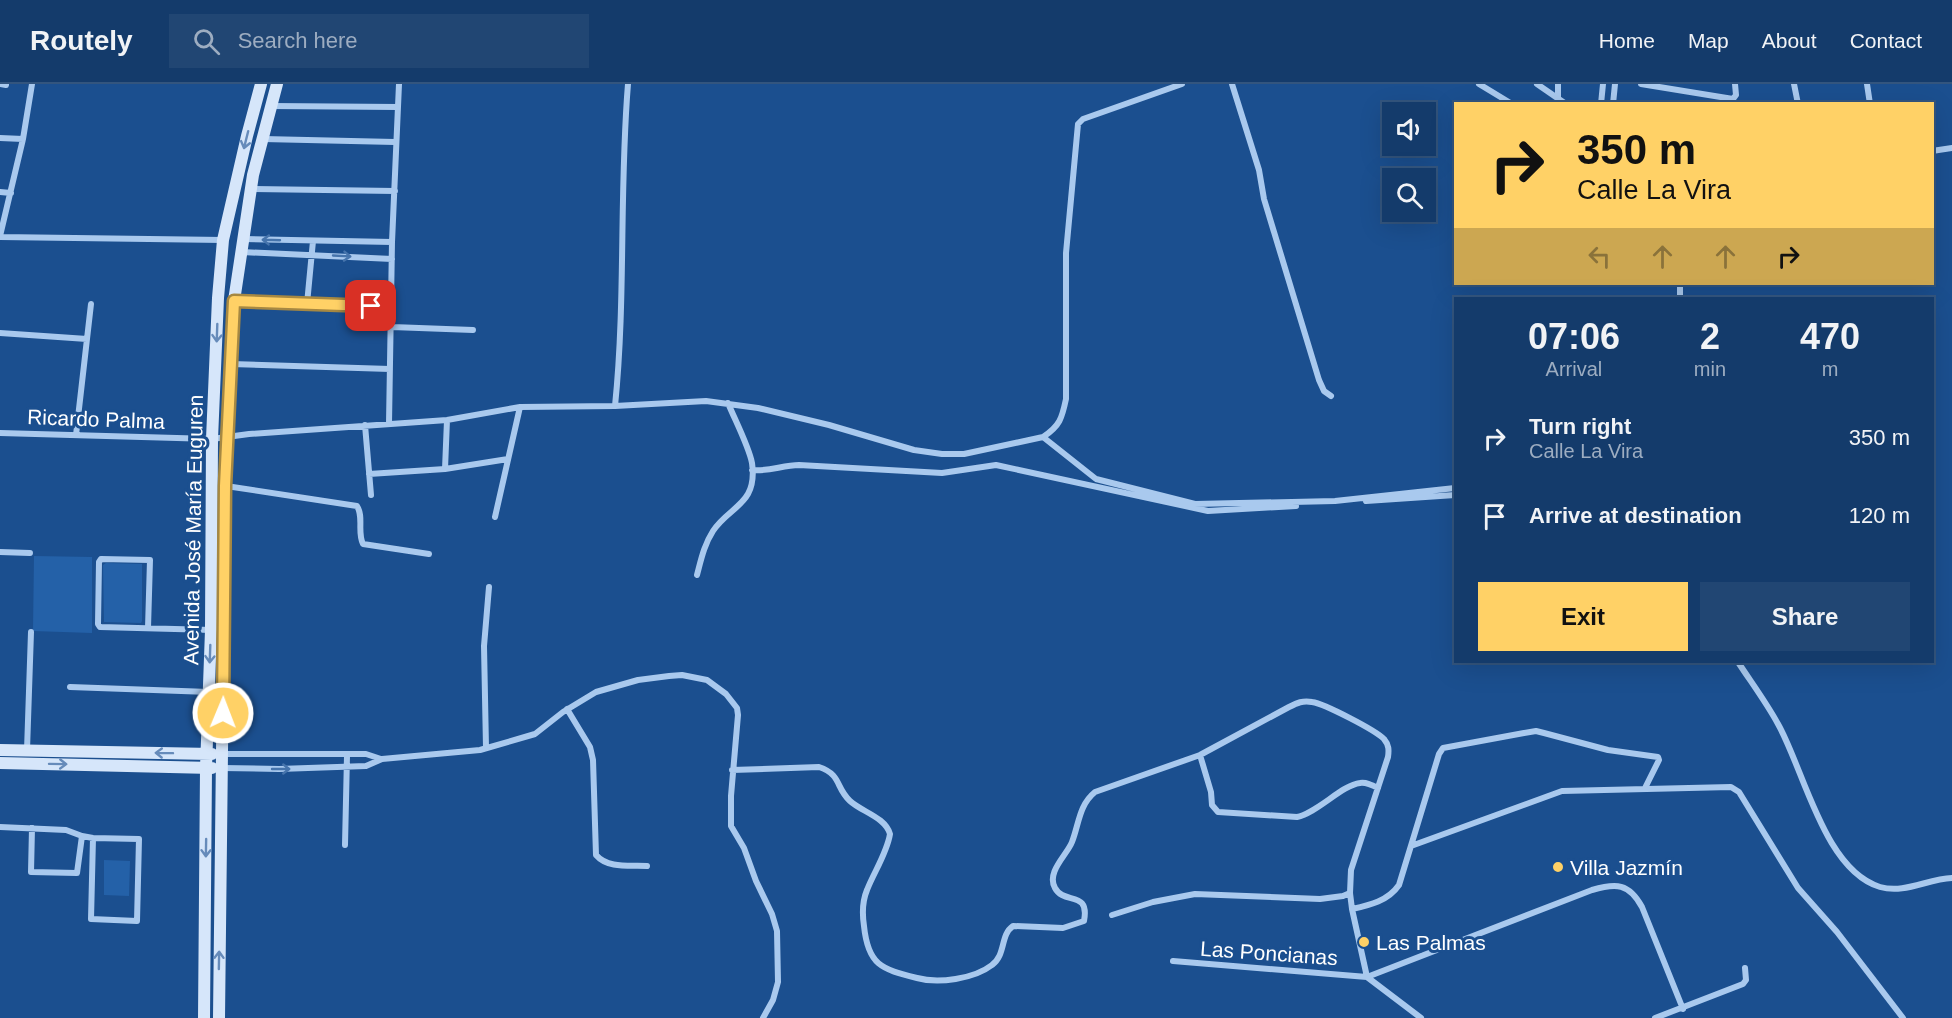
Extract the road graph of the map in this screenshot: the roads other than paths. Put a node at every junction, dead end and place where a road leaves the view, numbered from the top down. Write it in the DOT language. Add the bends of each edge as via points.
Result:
graph roads {
  1 [pos="0,84"];
  2 [pos="6,84"];
  3 [pos="32,84"];
  4 [pos="261,84"];
  5 [pos="277,84"];
  6 [pos="399,84"];
  7 [pos="628,84"];
  8 [pos="1182,84"];
  9 [pos="1232,84"];
  10 [pos="1479,84"];
  11 [pos="1537,84"];
  12 [pos="1558,84"];
  13 [pos="1602,84"];
  14 [pos="1615,84"];
  15 [pos="1641,84"];
  16 [pos="1735,84"];
  17 [pos="1794,84"];
  18 [pos="1867,84"];
  19 [pos="1558,98"];
  20 [pos="1509,102"];
  21 [pos="1563,102"];
  22 [pos="1601,102"];
  23 [pos="1613,102"];
  24 [pos="1798,102"];
  25 [pos="1870,102"];
  26 [pos="272,106"];
  27 [pos="398,107"];
  28 [pos="0,138"];
  29 [pos="23,139"];
  30 [pos="263,139"];
  31 [pos="395,142"];
  32 [pos="1952,148"];
  33 [pos="1934,151"];
  34 [pos="252,189"];
  35 [pos="395,191"];
  36 [pos="0,192"];
  37 [pos="11,193"];
  38 [pos="0,236"];
  39 [pos="243,239"];
  40 [pos="223,240"];
  41 [pos="313,242"];
  42 [pos="392,242"];
  43 [pos="241,252"];
  44 [pos="312,255"];
  45 [pos="392,259"];
  46 [pos="234,301"];
  47 [pos="91,304"];
  48 [pos="307,304"];
  49 [pos="392,307"];
  50 [pos="392,327"];
  51 [pos="473,330"];
  52 [pos="0,333"];
  53 [pos="87,339"];
  54 [pos="231,364"];
  55 [pos="390,369"];
  56 [pos="1331,396"];
  57 [pos="728,403"];
  58 [pos="615,406"];
  59 [pos="520,407"];
  60 [pos="447,420"];
  61 [pos="389,424"];
  62 [pos="365,425"];
  63 [pos="0,433"];
  64 [pos="76,435"];
  65 [pos="227,437"];
  66 [pos="1043,437"];
  67 [pos="213,439"];
  68 [pos="508,459"];
  69 [pos="445,469"];
  70 [pos="752,470"];
  71 [pos="369,474"];
  72 [pos="225,486"];
  73 [pos="1454,488"];
  74 [pos="370,495"];
  75 [pos="1454,495"];
  76 [pos="495,517"];
  77 [pos="0,552"];
  78 [pos="30,553"];
  79 [pos="429,554"];
  80 [pos="697,575"];
  81 [pos="489,587"];
  82 [pos="148,628"];
  83 [pos="211,630"];
  84 [pos="225,630"];
  85 [pos="31,633"];
  86 [pos="1739,663"];
  87 [pos="70,687"];
  88 [pos="209,692"];
  89 [pos="567,709"];
  90 [pos="486,748"];
  91 [pos="0,750"];
  92 [pos="27,750"];
  93 [pos="206,754"];
  94 [pos="222,754"];
  95 [pos="1200,755"];
  96 [pos="347,756"];
  97 [pos="382,759"];
  98 [pos="0,763"];
  99 [pos="347,767"];
  100 [pos="206,768"];
  101 [pos="222,768"];
  102 [pos="732,770"];
  103 [pos="1378,788"];
  104 [pos="1645,788"];
  105 [pos="0,827"];
  106 [pos="32,828"];
  107 [pos="82,836"];
  108 [pos="93,838"];
  109 [pos="345,845"];
  110 [pos="1411,846"];
  111 [pos="646,866"];
  112 [pos="1952,878"];
  113 [pos="1350,893"];
  114 [pos="1352,909"];
  115 [pos="1112,915"];
  116 [pos="1173,961"];
  117 [pos="1745,968"];
  118 [pos="1367,977"];
  119 [pos="1683,1009"];
  120 [pos="204,1018"];
  121 [pos="219,1018"];
  122 [pos="763,1018"];
  123 [pos="1421,1018"];
  124 [pos="1655,1018"];
  125 [pos="1903,1018"];
  1 -- 2 [label="street"];
  3 -- 29 [label="street"];
  4 -- 40 [label="street, Avenida José María Euguren, one-way"];
  5 -- 26 [label="street, Avenida José María Euguren"];
  6 -- 27 [label="street"];
  7 -- 58 [label="street"];
  8 -- 66 [label="street" via="1078,124 1066,253 1066,399 1055,429"];
  9 -- 56 [label="street" via="1320,380"];
  10 -- 20 [label="street"];
  11 -- 19 [label="street"];
  12 -- 19 [label="street"];
  13 -- 22 [label="street"];
  14 -- 23 [label="street"];
  15 -- 16 [label="street" via="1733,99"];
  17 -- 24 [label="street"];
  18 -- 25 [label="street"];
  19 -- 21 [label="street"];
  26 -- 27 [label="street"];
  26 -- 30 [label="street, Avenida José María Euguren"];
  27 -- 31 [label="street"];
  28 -- 29 [label="street"];
  29 -- 37 [label="street"];
  30 -- 31 [label="street"];
  30 -- 34 [label="street, Avenida José María Euguren"];
  31 -- 35 [label="street"];
  32 -- 33 [label="street"];
  34 -- 35 [label="street"];
  34 -- 39 [label="street, Avenida José María Euguren"];
  35 -- 42 [label="street"];
  36 -- 37 [label="street"];
  37 -- 38 [label="street"];
  38 -- 40 [label="street"];
  41 -- 39 [label="street, one-way"];
  39 -- 43 [label="street, Avenida José María Euguren"];
  40 -- 67 [label="street, Avenida José María Euguren, one-way"];
  41 -- 42 [label="street"];
  41 -- 44 [label="street"];
  42 -- 45 [label="street"];
  43 -- 44 [label="street"];
  43 -- 46 [label="street, Avenida José María Euguren"];
  44 -- 45 [label="street, one-way"];
  44 -- 48 [label="street"];
  45 -- 49 [label="street"];
  46 -- 48 [label="street"];
  46 -- 54 [label="street, Avenida José María Euguren"];
  47 -- 53 [label="street"];
  48 -- 49 [label="street"];
  49 -- 50 [label="street"];
  50 -- 51 [label="street"];
  50 -- 55 [label="street"];
  52 -- 53 [label="street"];
  53 -- 64 [label="street"];
  54 -- 55 [label="street"];
  54 -- 65 [label="street, Avenida José María Euguren"];
  55 -- 61 [label="street"];
  57 -- 58 [label="street, Ricardo Palma"];
  57 -- 66 [label="street, Ricardo Palma" via="829,425 929,453 964,454"];
  57 -- 70 [label="street"];
  58 -- 59 [label="street, Ricardo Palma"];
  59 -- 60 [label="street, Ricardo Palma"];
  59 -- 68 [label="street"];
  60 -- 61 [label="street, Ricardo Palma"];
  60 -- 69 [label="street"];
  61 -- 62 [label="street, Ricardo Palma"];
  62 -- 65 [label="street, Ricardo Palma"];
  62 -- 71 [label="street"];
  63 -- 64 [label="street, Ricardo Palma"];
  64 -- 67 [label="street, Ricardo Palma"];
  65 -- 67 [label="street, Ricardo Palma"];
  65 -- 72 [label="street, Avenida José María Euguren"];
  66 -- 73 [label="street" via="1096,478 1195,504 1335,501"];
  67 -- 83 [label="street, Avenida José María Euguren"];
  68 -- 69 [label="street"];
  68 -- 76 [label="street"];
  69 -- 71 [label="street"];
  70 -- 75 [label="street" via="799,465 942,473 996,465 1208,511"];
  70 -- 80 [label="street" via="749,493 714,529 704,547"];
  71 -- 74 [label="street"];
  72 -- 79 [label="street" via="357,506 363,544"];
  72 -- 84 [label="street, Avenida José María Euguren"];
  77 -- 78 [label="street"];
  81 -- 90 [label="street" via="484,646"];
  82 -- 82 [label="street" via="100,627 101,559 150,560"];
  82 -- 83 [label="street"];
  83 -- 84 [label="street"];
  83 -- 88 [label="street, Avenida José María Euguren, one-way"];
  84 -- 94 [label="street, Avenida José María Euguren"];
  85 -- 92 [label="street"];
  86 -- 112 [label="street" via="1778,724 1827,836 1852,872 1893,889"];
  87 -- 88 [label="street"];
  88 -- 93 [label="street, Avenida José María Euguren"];
  89 -- 90 [label="street" via="535,734"];
  89 -- 102 [label="street" via="596,692 638,680 682,675 706,680 726,694 737,708"];
  89 -- 111 [label="street" via="590,747 593,760 596,855 609,864"];
  90 -- 97 [label="street"];
  91 -- 92 [label="street"];
  93 -- 92 [label="street, one-way"];
  93 -- 94 [label="street"];
  93 -- 100 [label="street, Avenida José María Euguren"];
  94 -- 96 [label="street"];
  94 -- 101 [label="street, Avenida José María Euguren"];
  95 -- 102 [label="street" via="1089,796 1053,880 1059,892 1082,902 1086,911 1084,921 1063,928 1013,926 992,966 961,978 935,981 883,966 867,948 862,907 889,841 884,824 851,801 827,770"];
  95 -- 103 [label="street" via="1212,805 1218,812 1297,817 1356,783"];
  95 -- 103 [label="street" via="1289,707 1302,701 1312,702 1384,740 1389,748 1388,757"];
  96 -- 97 [label="street" via="366,754"];
  96 -- 99 [label="street"];
  97 -- 99 [label="street" via="366,766"];
  98 -- 100 [label="street, one-way"];
  101 -- 99 [label="street, one-way"];
  99 -- 109 [label="street"];
  100 -- 101 [label="street"];
  100 -- 120 [label="street, Avenida José María Euguren, one-way"];
  121 -- 101 [label="street, Avenida José María Euguren, one-way"];
  102 -- 122 [label="street" via="731,826 744,848 777,931 778,982"];
  103 -- 113 [label="street" via="1351,870"];
  104 -- 110 [label="street" via="1562,791"];
  104 -- 110 [label="street" via="1658,757 1608,750 1536,731 1443,748"];
  104 -- 125 [label="street" via="1736,788 1798,888"];
  105 -- 106 [label="street"];
  106 -- 107 [label="street" via="66,830"];
  106 -- 107 [label="street" via="31,872 77,873"];
  107 -- 108 [label="street"];
  108 -- 108 [label="street" via="140,839 137,921 91,920"];
  110 -- 114 [label="street" via="1395,891 1372,904"];
  113 -- 114 [label="street"];
  113 -- 115 [label="street" via="1320,899 1195,894"];
  114 -- 118 [label="street"];
  116 -- 118 [label="street, Las Poncianas"];
  117 -- 119 [label="street" via="1743,984"];
  118 -- 119 [label="street" via="1592,890 1617,886 1633,894 1642,907"];
  118 -- 123 [label="street, Las Poncianas"];
  119 -- 124 [label="street"];
}
